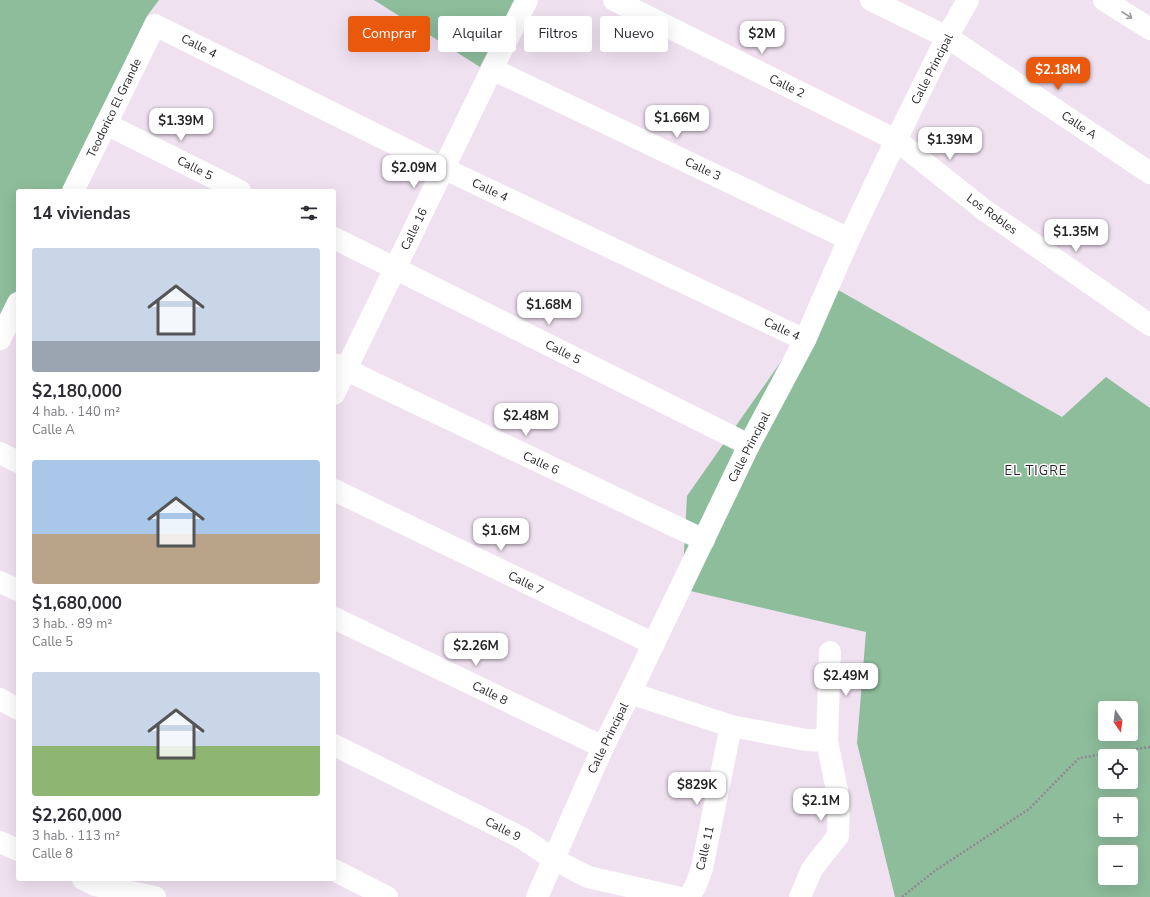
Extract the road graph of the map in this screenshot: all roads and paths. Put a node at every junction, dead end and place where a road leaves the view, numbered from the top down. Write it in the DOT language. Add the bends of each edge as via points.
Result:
graph roads {
  1 [pos="527,0"];
  2 [pos="614,0"];
  3 [pos="871,0"];
  4 [pos="968,0"];
  5 [pos="1104,0"];
  6 [pos="155,24"];
  7 [pos="1150,29"];
  8 [pos="947,37"];
  9 [pos="492,69"];
  10 [pos="106,124"];
  11 [pos="896,140"];
  12 [pos="443,168"];
  13 [pos="1150,173"];
  14 [pos="74,189"];
  15 [pos="236,189"];
  16 [pos="336,239"];
  17 [pos="849,239"];
  18 [pos="395,268"];
  19 [pos="16,309"];
  20 [pos="1150,325"];
  21 [pos="8,335"];
  22 [pos="805,340"];
  23 [pos="340,367"];
  24 [pos="336,385"];
  25 [pos="750,445"];
  26 [pos="0,453"];
  27 [pos="16,461"];
  28 [pos="336,491"];
  29 [pos="704,540"];
  30 [pos="0,582"];
  31 [pos="16,589"];
  32 [pos="336,619"];
  33 [pos="654,644"];
  34 [pos="830,652"];
  35 [pos="630,693"];
  36 [pos="0,699"];
  37 [pos="16,708"];
  38 [pos="731,726"];
  39 [pos="827,741"];
  40 [pos="336,746"];
  41 [pos="603,747"];
  42 [pos="1150,747"];
  43 [pos="0,842"];
  44 [pos="16,849"];
  45 [pos="553,859"];
  46 [pos="336,871"];
  47 [pos="92,881"];
  48 [pos="155,897"];
  49 [pos="387,897"];
  50 [pos="537,897"];
  51 [pos="676,897"];
  52 [pos="689,897"];
  53 [pos="800,897"];
  54 [pos="902,897"];
  1 -- 9 [label="street, Calle 16"];
  2 -- 11 [label="street, Calle 2"];
  3 -- 8 [label="street, Calle A"];
  4 -- 8 [label="street, Calle Principal"];
  5 -- 7 [label="street, one-way"];
  6 -- 10 [label="street, Teodorico El Grande"];
  6 -- 12 [label="street, Calle 4"];
  8 -- 11 [label="street, Calle Principal"];
  8 -- 13 [label="street, Calle A"];
  9 -- 12 [label="street, Calle 16"];
  9 -- 17 [label="street, Calle 3"];
  10 -- 14 [label="street, Teodorico El Grande"];
  10 -- 15 [label="street, Calle 5"];
  11 -- 17 [label="street, Calle Principal"];
  11 -- 20 [label="street, Los Robles" via="983,209"];
  12 -- 18 [label="street, Calle 16"];
  12 -- 22 [label="street, Calle 4"];
  16 -- 18 [label="street, Calle 5"];
  17 -- 22 [label="street, Calle Principal"];
  18 -- 23 [label="street, Calle 16"];
  18 -- 25 [label="street, Calle 5"];
  19 -- 21 [label="street"];
  22 -- 25 [label="street, Calle Principal"];
  23 -- 24 [label="street, Calle 16"];
  23 -- 29 [label="street, Calle 6"];
  25 -- 29 [label="street, Calle Principal"];
  26 -- 27 [label="street"];
  28 -- 33 [label="street, Calle 7"];
  29 -- 33 [label="street, Calle Principal"];
  30 -- 31 [label="street"];
  32 -- 41 [label="street, Calle 8"];
  33 -- 35 [label="street, Calle Principal"];
  34 -- 39 [label="street"];
  35 -- 38 [label="street"];
  35 -- 41 [label="street, Calle Principal"];
  36 -- 37 [label="street"];
  38 -- 39 [label="street" via="806,740"];
  38 -- 52 [label="street, Calle 11" via="702,868"];
  39 -- 53 [label="street" via="839,800 838,836 812,870"];
  40 -- 45 [label="street, Calle 9" via="522,838"];
  41 -- 45 [label="street, Calle Principal"];
  42 -- 54 [label="path" via="1079,758 1029,809 936,870"];
  43 -- 44 [label="street"];
  45 -- 50 [label="street, Calle Principal"];
  45 -- 51 [label="street, Calle 9" via="588,877"];
  46 -- 49 [label="street"];
  47 -- 48 [label="street"];
}
